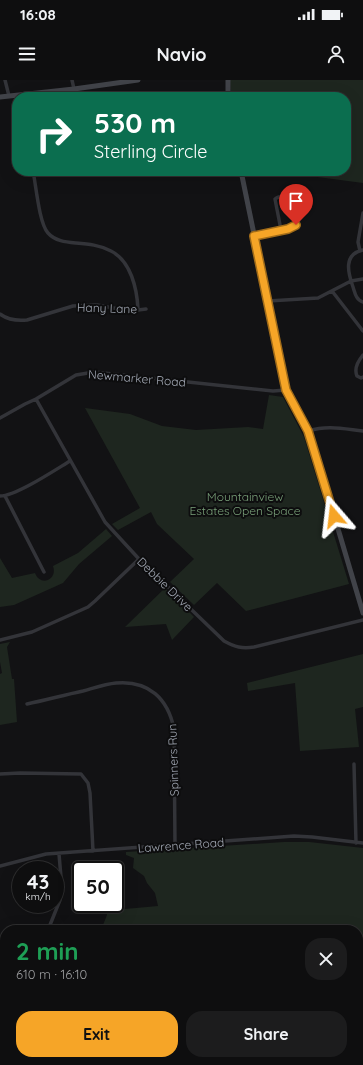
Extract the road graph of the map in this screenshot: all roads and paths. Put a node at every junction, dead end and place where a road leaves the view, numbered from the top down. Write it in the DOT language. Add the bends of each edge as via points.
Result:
graph roads {
  1 [pos="6,80"];
  2 [pos="72,80"];
  3 [pos="138,80"];
  4 [pos="228,80"];
  5 [pos="74,89"];
  6 [pos="51,92"];
  7 [pos="228,92"];
  8 [pos="9,96"];
  9 [pos="0,97"];
  10 [pos="34,176"];
  11 [pos="242,176"];
  12 [pos="363,213"];
  13 [pos="281,230"];
  14 [pos="254,236"];
  15 [pos="361,251"];
  16 [pos="363,279"];
  17 [pos="351,281"];
  18 [pos="332,291"];
  19 [pos="268,300"];
  20 [pos="363,302"];
  21 [pos="138,309"];
  22 [pos="146,309"];
  23 [pos="0,314"];
  24 [pos="363,331"];
  25 [pos="363,356"];
  26 [pos="363,377"];
  27 [pos="286,390"];
  28 [pos="36,400"];
  29 [pos="0,418"];
  30 [pos="308,431"];
  31 [pos="363,431"];
  32 [pos="70,461"];
  33 [pos="0,496"];
  34 [pos="5,496"];
  35 [pos="139,559"];
  36 [pos="44,572"];
  37 [pos="363,613"];
  38 [pos="363,620"];
  39 [pos="0,640"];
  40 [pos="27,704"];
  41 [pos="354,764"];
  42 [pos="0,774"];
  43 [pos="356,842"];
  44 [pos="363,843"];
  45 [pos="175,845"];
  46 [pos="93,851"];
  47 [pos="59,854"];
  48 [pos="0,866"];
  49 [pos="50,925"];
  1 -- 8 [label="street"];
  2 -- 5 [label="street"];
  3 -- 5 [label="main road"];
  4 -- 7 [label="main road"];
  5 -- 6 [label="main road"];
  8 -- 9 [label="main road"];
  10 -- 21 [label="street" via="41,216 48,233 64,242 102,247 120,257 132,276"];
  11 -- 14 [label="main road"];
  12 -- 15 [label="street" via="358,242"];
  13 -- 13 [label="street" via="292,228 301,218 304,211 299,200 283,196 275,199"];
  13 -- 14 [label="street"];
  14 -- 19 [label="main road"];
  15 -- 17 [label="street" via="354,254 348,262"];
  16 -- 17 [label="street"];
  17 -- 18 [label="street"];
  17 -- 20 [label="street" via="356,295"];
  18 -- 19 [label="street" via="318,298"];
  18 -- 24 [label="street"];
  19 -- 27 [label="main road"];
  21 -- 22 [label="street, Hany Lane"];
  21 -- 23 [label="street, Hany Lane" via="130,311 97,305 73,306 26,320 11,320"];
  25 -- 26 [label="street" via="355,373 360,378"];
  27 -- 28 [label="street, Newmarker Road" via="273,391 94,372 76,376"];
  27 -- 30 [label="main road"];
  28 -- 29 [label="street, Newmarker Road"];
  28 -- 32 [label="street, Debbie Drive"];
  30 -- 31 [label="street" via="331,427"];
  30 -- 37 [label="main road"];
  32 -- 34 [label="street"];
  32 -- 35 [label="street, Debbie Drive" via="105,522"];
  33 -- 34 [label="street"];
  34 -- 36 [label="street"];
  35 -- 38 [label="street, Debbie Drive" via="224,641 234,647 254,647"];
  35 -- 39 [label="street" via="88,607 32,632"];
  40 -- 45 [label="street, Spinners Run" via="116,683 134,683 151,690 163,701 174,730"];
  41 -- 43 [label="street"];
  42 -- 46 [label="street" via="81,774 88,783 90,793"];
  43 -- 44 [label="street, Lawrence Road"];
  43 -- 45 [label="street, Lawrence Road" via="294,836"];
  45 -- 46 [label="street, Lawrence Road"];
  46 -- 47 [label="street, Lawrence Road"];
  47 -- 48 [label="street, Lawrence Road" via="32,857"];
  47 -- 49 [label="street" via="62,889"];
}
